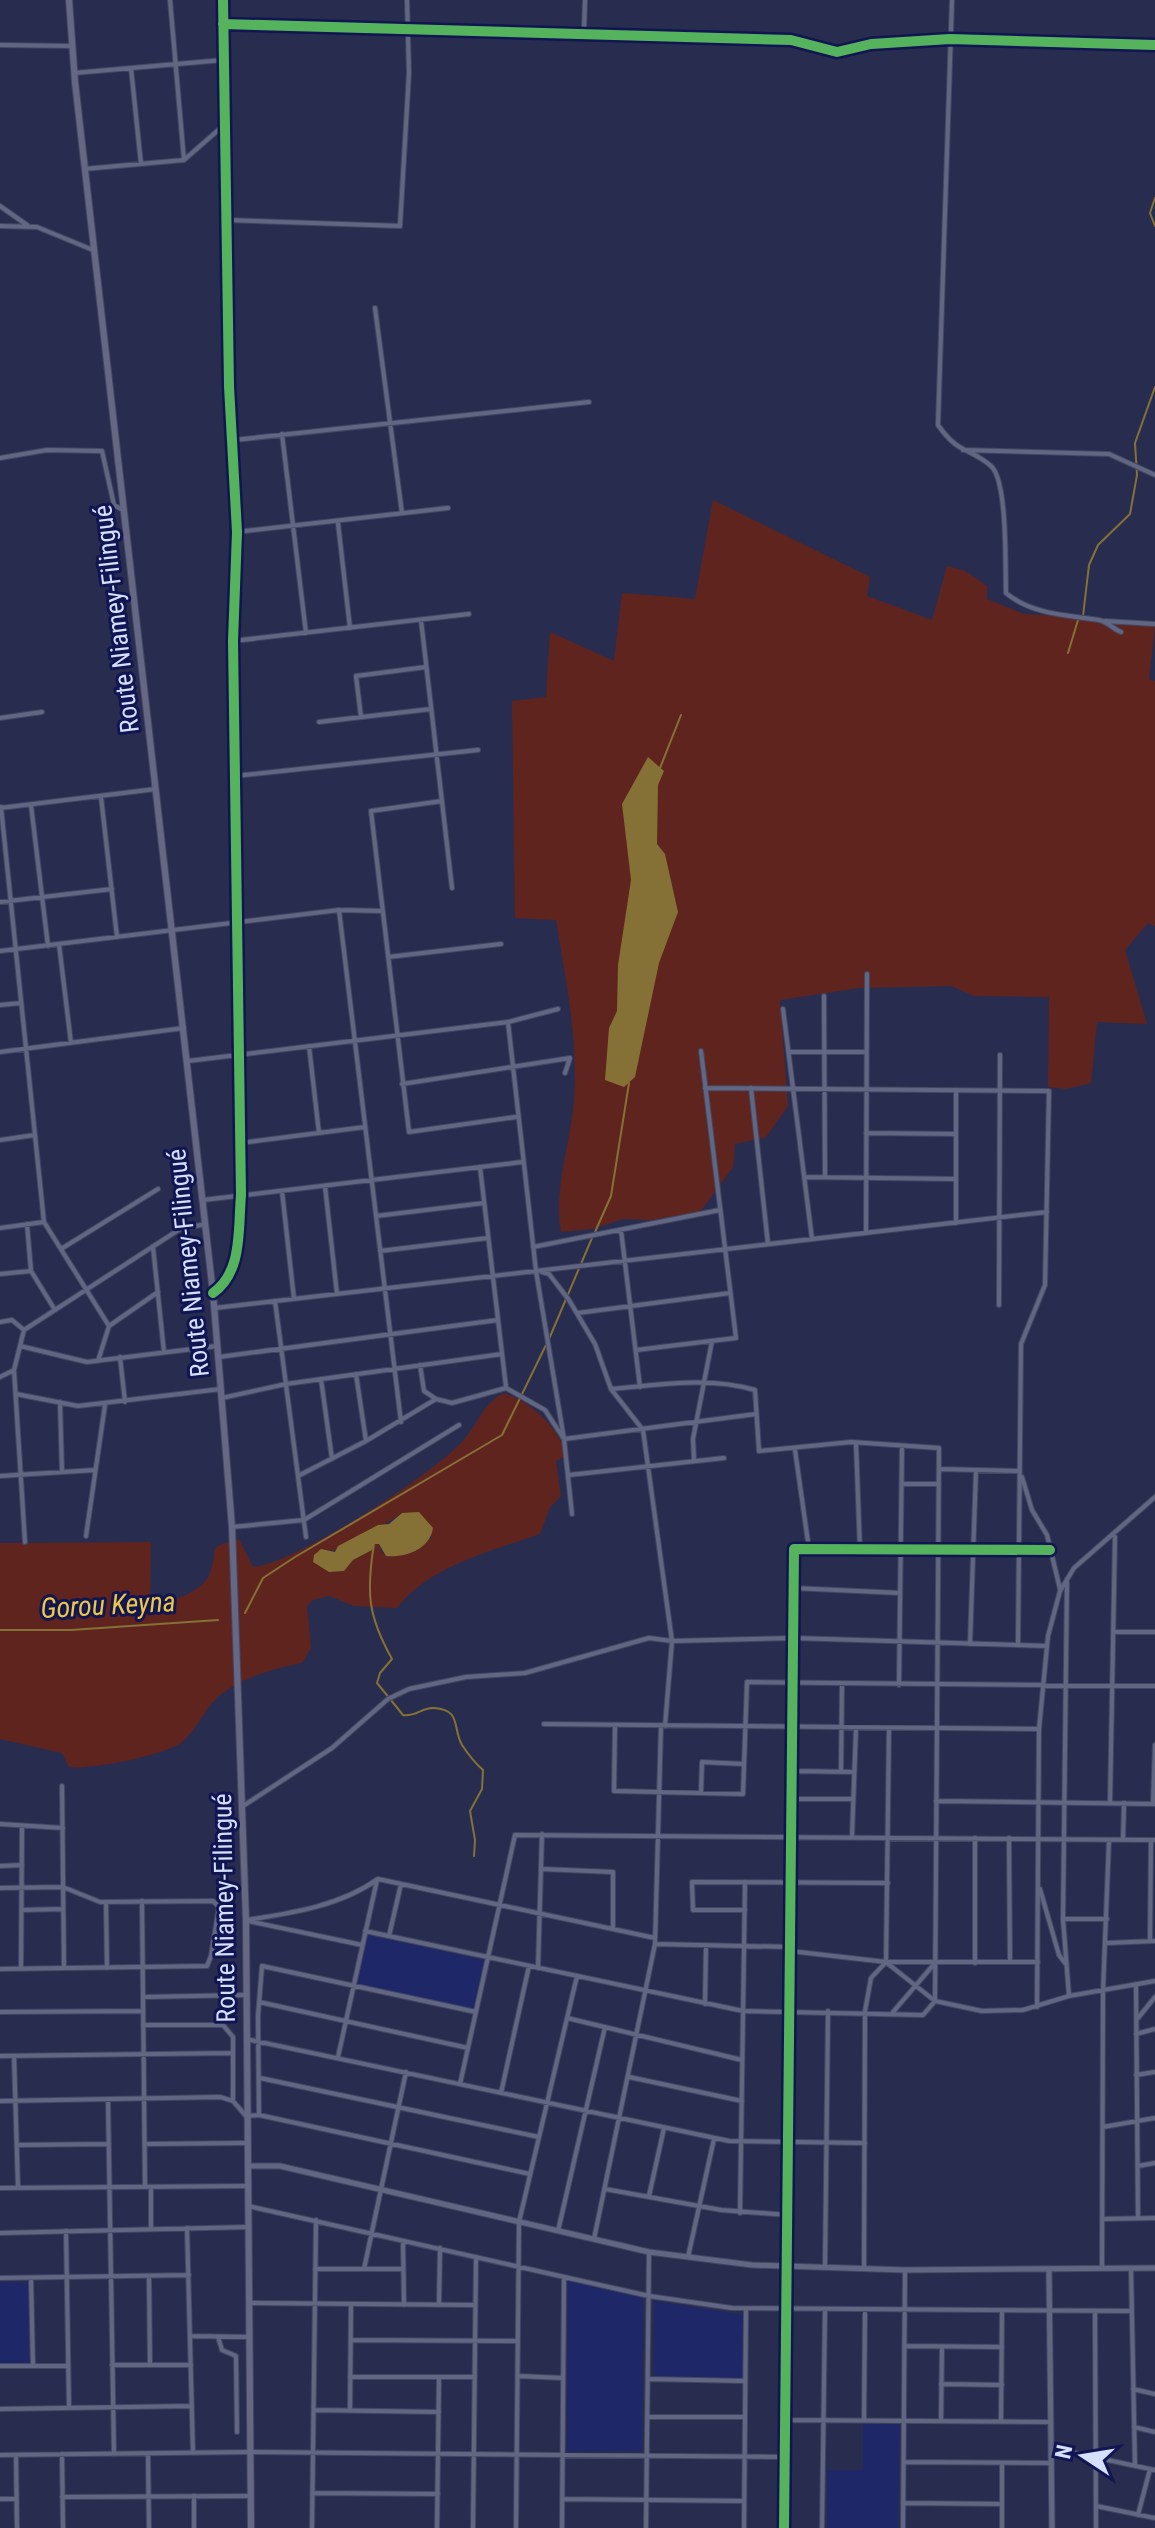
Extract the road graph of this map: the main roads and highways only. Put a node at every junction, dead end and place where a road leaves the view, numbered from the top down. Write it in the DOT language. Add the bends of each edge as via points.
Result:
graph roads {
  1 [pos="69,0"];
  2 [pos="251,2528"];
  1 -- 2 [label="main road, Route Niamey-Filingué" via="215,1308 232,1527 246,1921"];
}
